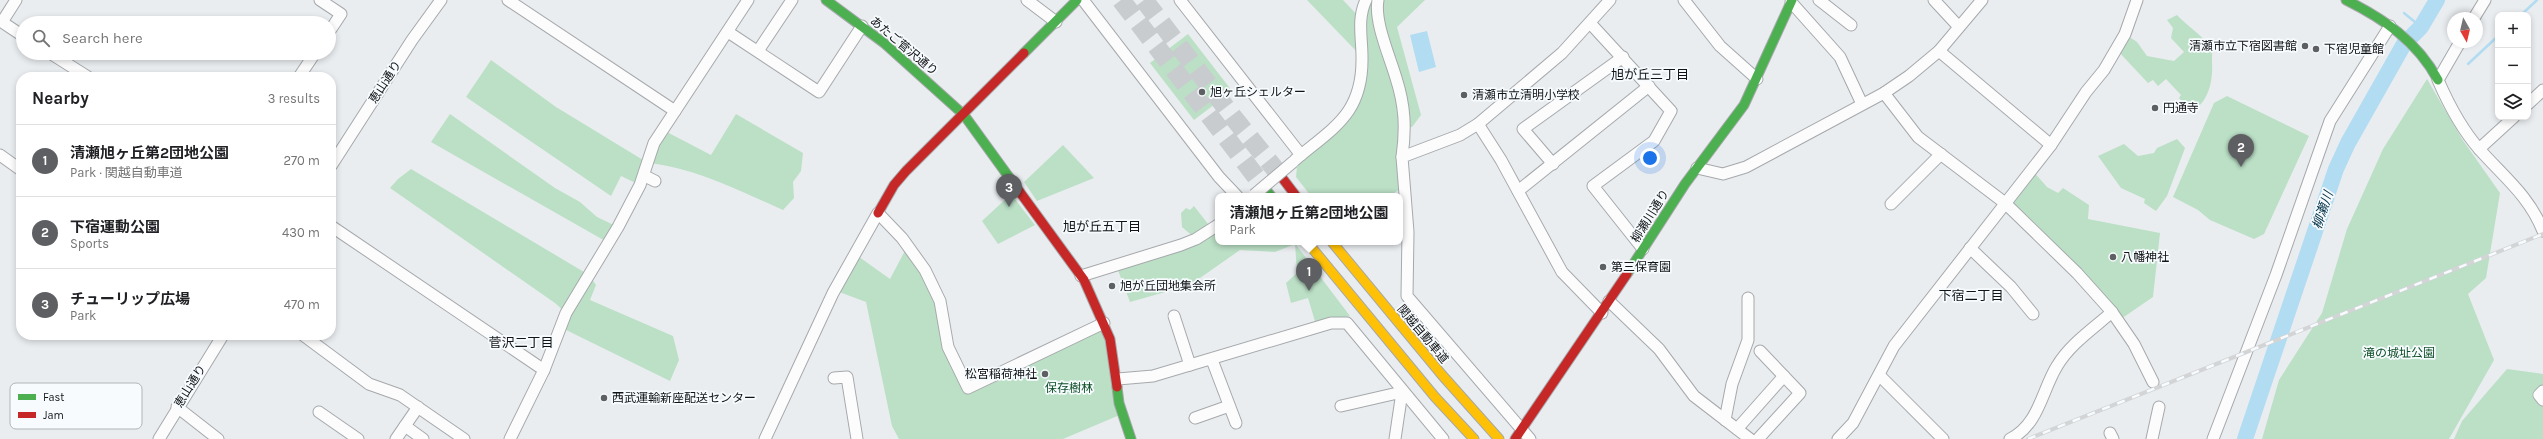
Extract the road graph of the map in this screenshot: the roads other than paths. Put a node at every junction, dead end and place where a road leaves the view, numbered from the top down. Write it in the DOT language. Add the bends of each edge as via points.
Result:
graph roads {
  1 [pos="16,0"];
  2 [pos="320,0"];
  3 [pos="441,0"];
  4 [pos="508,0"];
  5 [pos="748,0"];
  6 [pos="792,0"];
  7 [pos="826,0"];
  8 [pos="1027,0"];
  9 [pos="1077,0"];
  10 [pos="1083,0"];
  11 [pos="1180,0"];
  12 [pos="1366,0"];
  13 [pos="1378,0"];
  14 [pos="1610,0"];
  15 [pos="1684,0"];
  16 [pos="1818,0"];
  17 [pos="1934,0"];
  18 [pos="1982,0"];
  19 [pos="2137,0"];
  20 [pos="2485,0"];
  21 [pos="1792,1"];
  22 [pos="2351,1"];
  23 [pos="2478,12"];
  24 [pos="336,22"];
  25 [pos="1056,22"];
  26 [pos="1590,23"];
  27 [pos="1851,25"];
  28 [pos="862,26"];
  29 [pos="2390,26"];
  30 [pos="1959,27"];
  31 [pos="16,31"];
  32 [pos="728,32"];
  33 [pos="2457,48"];
  34 [pos="758,51"];
  35 [pos="1939,51"];
  36 [pos="1623,57"];
  37 [pos="61,60"];
  38 [pos="310,60"];
  39 [pos="80,72"];
  40 [pos="302,72"];
  41 [pos="1757,79"];
  42 [pos="2438,80"];
  43 [pos="1649,86"];
  44 [pos="2543,90"];
  45 [pos="1884,93"];
  46 [pos="2531,101"];
  47 [pos="1862,104"];
  48 [pos="675,111"];
  49 [pos="964,115"];
  50 [pos="2511,120"];
  51 [pos="1478,124"];
  52 [pos="2051,145"];
  53 [pos="2479,149"];
  54 [pos="1941,154"];
  55 [pos="0,155"];
  56 [pos="1402,157"];
  57 [pos="336,158"];
  58 [pos="1297,159"];
  59 [pos="1553,164"];
  60 [pos="16,166"];
  61 [pos="1697,168"];
  62 [pos="645,176"];
  63 [pos="1283,179"];
  64 [pos="655,181"];
  65 [pos="1518,191"];
  66 [pos="1234,193"];
  67 [pos="1256,193"];
  68 [pos="1294,193"];
  69 [pos="2005,203"];
  70 [pos="1891,204"];
  71 [pos="2539,209"];
  72 [pos="878,213"];
  73 [pos="1215,227"];
  74 [pos="336,229"];
  75 [pos="2543,231"];
  76 [pos="1309,245"];
  77 [pos="1334,245"];
  78 [pos="1970,248"];
  79 [pos="1643,249"];
  80 [pos="1081,276"];
  81 [pos="1748,298"];
  82 [pos="1609,301"];
  83 [pos="2112,312"];
  84 [pos="1602,313"];
  85 [pos="2033,314"];
  86 [pos="1174,316"];
  87 [pos="1104,323"];
  88 [pos="220,340"];
  89 [pos="310,340"];
  90 [pos="1760,352"];
  91 [pos="1212,360"];
  92 [pos="1190,366"];
  93 [pos="544,370"];
  94 [pos="1784,376"];
  95 [pos="1880,376"];
  96 [pos="834,378"];
  97 [pos="1118,379"];
  98 [pos="2153,382"];
  99 [pos="2543,391"];
  100 [pos="1402,392"];
  101 [pos="2543,400"];
  102 [pos="1229,406"];
  103 [pos="1341,406"];
  104 [pos="177,407"];
  105 [pos="418,407"];
  106 [pos="2159,407"];
  107 [pos="319,412"];
  108 [pos="1196,418"];
  109 [pos="1725,420"];
  110 [pos="1236,423"];
  111 [pos="405,426"];
  112 [pos="1737,429"];
  113 [pos="1518,434"];
  114 [pos="457,437"];
  115 [pos="159,439"];
  116 [pos="218,439"];
  117 [pos="358,439"];
  118 [pos="396,439"];
  119 [pos="423,439"];
  120 [pos="510,439"];
  121 [pos="765,439"];
  122 [pos="856,439"];
  123 [pos="1131,439"];
  124 [pos="1395,439"];
  125 [pos="1443,439"];
  126 [pos="1474,439"];
  127 [pos="1499,439"];
  128 [pos="1530,439"];
  129 [pos="1750,439"];
  130 [pos="1758,439"];
  131 [pos="1838,439"];
  132 [pos="1943,439"];
  133 [pos="2010,439"];
  134 [pos="2152,439"];
  135 [pos="2213,439"];
  1 -- 31 [label="street" via="2,22"];
  2 -- 24 [label="street" via="341,14"];
  3 -- 57 [label="street, 恵山通り" via="412,40"];
  4 -- 48 [label="street"];
  5 -- 32 [label="street"];
  6 -- 34 [label="street"];
  7 -- 28 [label="main road, あたご菅沢通り"];
  8 -- 25 [label="street"];
  9 -- 25 [label="main road"];
  10 -- 66 [label="street" via="1216,174"];
  11 -- 58 [label="street"];
  12 -- 58 [label="street" via="1360,18 1360,84 1354,102 1345,118"];
  13 -- 56 [label="street" via="1379,17 1402,100 1406,126"];
  14 -- 26 [label="street"];
  15 -- 41 [label="street" via="1720,46"];
  16 -- 27 [label="street"];
  17 -- 30 [label="street"];
  18 -- 30 [label="street"];
  19 -- 52 [label="street" via="2117,50"];
  20 -- 23 [label="street"];
  21 -- 41 [label="main road, 柳瀬川通り"];
  21 -- 47 [label="street" via="1840,57"];
  22 -- 29 [label="main road" via="2372,12"];
  25 -- 49 [label="main road"];
  26 -- 36 [label="street"];
  26 -- 51 [label="street" via="1562,53"];
  28 -- 34 [label="street" via="819,92"];
  28 -- 49 [label="main road, あたご菅沢通り"];
  29 -- 42 [label="main road" via="2422,52"];
  29 -- 135 [label="street" via="2330,121 2276,275"];
  30 -- 35 [label="street"];
  32 -- 34 [label="street"];
  32 -- 48 [label="street"];
  33 -- 42 [label="street"];
  35 -- 45 [label="street"];
  35 -- 52 [label="street"];
  36 -- 43 [label="street"];
  36 -- 59 [label="street" via="1523,128"];
  37 -- 39 [label="street"];
  38 -- 40 [label="street"];
  41 -- 61 [label="main road, 柳瀬川通り" via="1730,126"];
  42 -- 53 [label="street" via="2444,95"];
  43 -- 59 [label="street"];
  43 -- 79 [label="street" via="1671,111 1654,141 1593,186"];
  44 -- 46 [label="street"];
  45 -- 47 [label="street"];
  45 -- 54 [label="street" via="1918,137"];
  47 -- 61 [label="street" via="1746,167 1723,174"];
  48 -- 62 [label="street" via="654,142"];
  49 -- 72 [label="main road" via="906,171 894,185"];
  49 -- 80 [label="main road, あたご菅沢通り"];
  50 -- 53 [label="street"];
  51 -- 56 [label="street" via="1460,135"];
  51 -- 65 [label="street"];
  52 -- 69 [label="street"];
  53 -- 71 [label="street"];
  54 -- 69 [label="street"];
  54 -- 70 [label="street"];
  55 -- 60 [label="street"];
  56 -- 113 [label="street" via="1408,232 1407,296"];
  58 -- 67 [label="street, bridge"];
  59 -- 65 [label="street"];
  61 -- 79 [label="main road, 柳瀬川通り"];
  62 -- 64 [label="street"];
  62 -- 93 [label="street" via="618,227 566,313"];
  63 -- 68 [label="main road"];
  65 -- 84 [label="street" via="1562,272"];
  69 -- 78 [label="street"];
  69 -- 83 [label="street" via="2072,268"];
  71 -- 75 [label="street"];
  72 -- 87 [label="street" via="902,238 925,270 940,302 948,347 968,388"];
  72 -- 121 [label="street" via="833,293"];
  73 -- 80 [label="street" via="1181,245"];
  74 -- 93 [label="street"];
  76 -- 126 [label="main road" via="1435,398"];
  77 -- 127 [label="main road, 関越自動車道" via="1442,375"];
  78 -- 85 [label="street" via="2011,287"];
  78 -- 95 [label="street" via="1894,346"];
  79 -- 82 [label="main road, 柳瀬川通り"];
  80 -- 87 [label="main road, あたご菅沢通り"];
  81 -- 109 [label="street" via="1748,340 1732,384"];
  82 -- 84 [label="main road, 柳瀬川通り"];
  82 -- 109 [label="street" via="1659,349 1694,396"];
  83 -- 98 [label="street" via="2134,344"];
  83 -- 133 [label="street" via="2075,344 2057,365 2037,411 2026,426"];
  84 -- 113 [label="main road, 柳瀬川通り"];
  86 -- 92 [label="street"];
  87 -- 97 [label="main road, あたご菅沢通り" via="1114,353"];
  88 -- 104 [label="street, 恵山通り"];
  89 -- 105 [label="street" via="369,384 400,395"];
  90 -- 94 [label="street"];
  91 -- 92 [label="street"];
  91 -- 100 [label="street" via="1332,323 1347,323"];
  91 -- 102 [label="street"];
  92 -- 97 [label="street" via="1153,376"];
  93 -- 120 [label="street"];
  94 -- 112 [label="street"];
  94 -- 130 [label="street" via="1800,393"];
  95 -- 131 [label="street" via="1853,423"];
  95 -- 132 [label="street"];
  96 -- 122 [label="street" via="847,377"];
  97 -- 123 [label="main road, あたご菅沢通り" via="1122,414"];
  99 -- 101 [label="street" via="2539,395"];
  100 -- 103 [label="street"];
  100 -- 124 [label="street"];
  100 -- 125 [label="street"];
  102 -- 108 [label="street"];
  102 -- 110 [label="street"];
  104 -- 115 [label="street, 恵山通り"];
  104 -- 116 [label="street"];
  105 -- 111 [label="street"];
  105 -- 114 [label="street"];
  106 -- 134 [label="street"];
  107 -- 117 [label="street"];
  109 -- 112 [label="street"];
  111 -- 118 [label="street"];
  111 -- 119 [label="street"];
  112 -- 129 [label="street"];
  113 -- 128 [label="street"];
}
